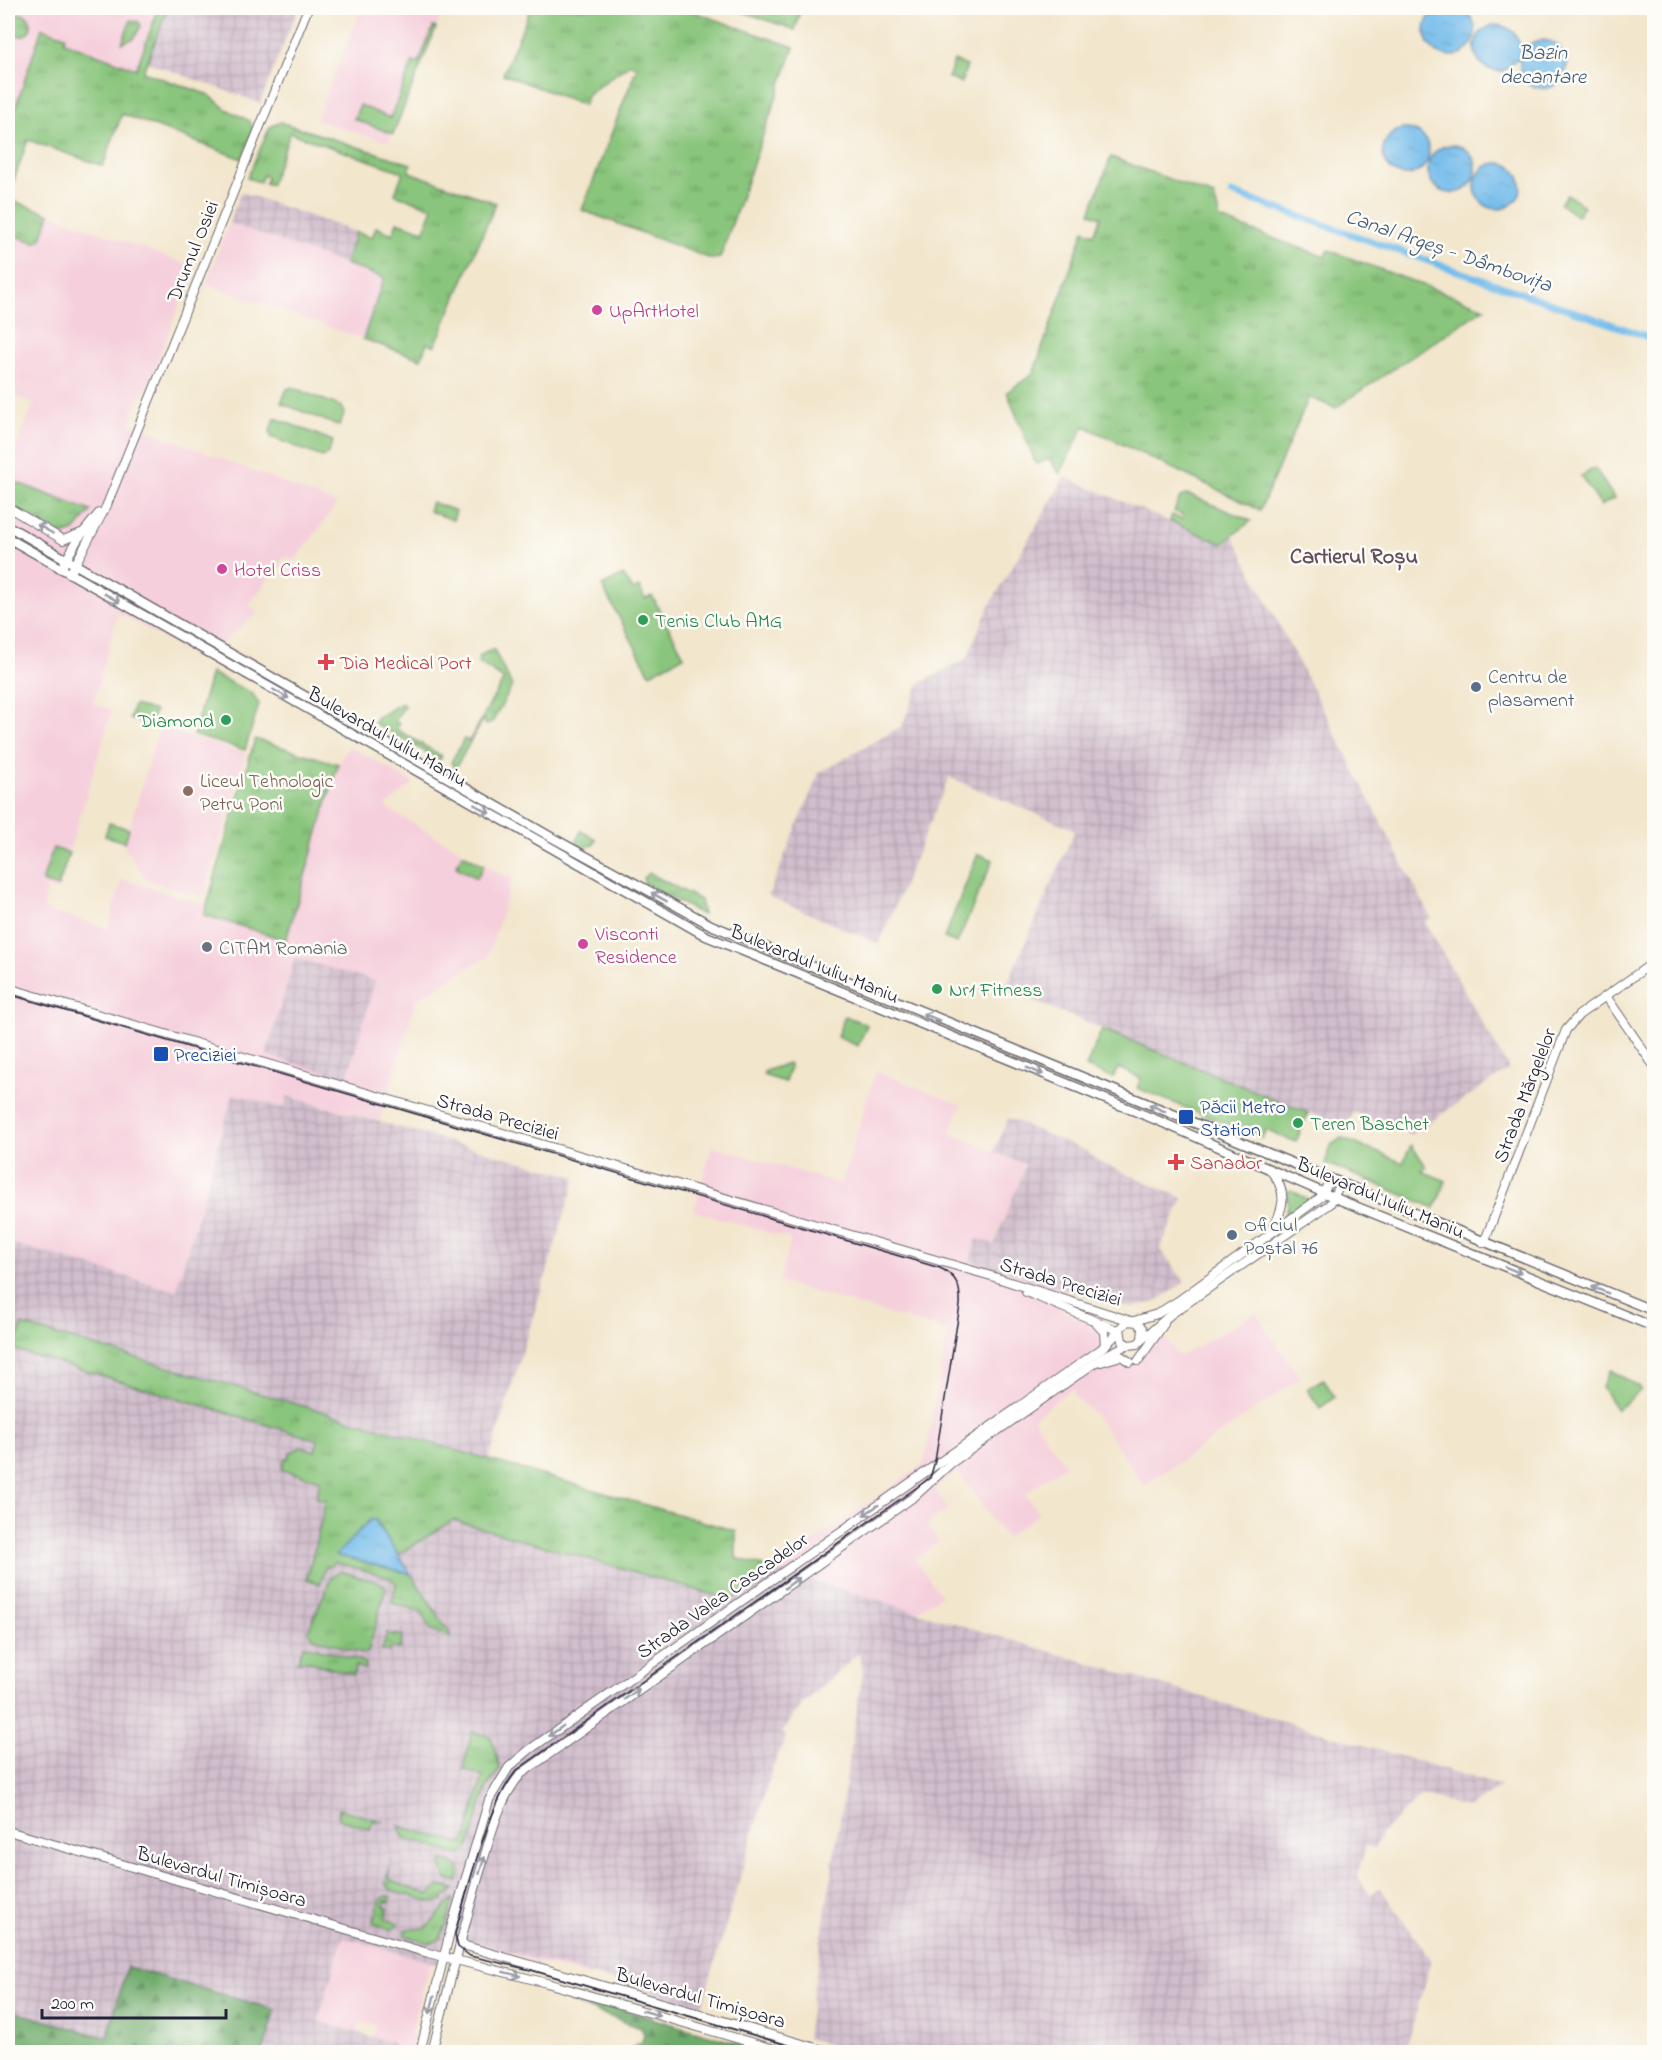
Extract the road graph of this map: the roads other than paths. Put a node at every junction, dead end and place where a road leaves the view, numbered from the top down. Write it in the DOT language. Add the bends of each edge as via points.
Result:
graph roads {
  1 [pos="308,8"];
  2 [pos="8,507"];
  3 [pos="106,507"];
  4 [pos="8,526"];
  5 [pos="84,532"];
  6 [pos="8,538"];
  7 [pos="66,559"];
  8 [pos="76,564"];
  9 [pos="61,569"];
  10 [pos="70,574"];
  11 [pos="223,648"];
  12 [pos="218,658"];
  13 [pos="382,739"];
  14 [pos="376,748"];
  15 [pos="551,837"];
  16 [pos="546,846"];
  17 [pos="632,883"];
  18 [pos="627,892"];
  19 [pos="1654,962"];
  20 [pos="8,988"];
  21 [pos="1606,996"];
  22 [pos="1654,1066"];
  23 [pos="1268,1167"];
  24 [pos="1330,1180"];
  25 [pos="1340,1185"];
  26 [pos="1324,1193"];
  27 [pos="1335,1198"];
  28 [pos="1269,1236"];
  29 [pos="1484,1243"];
  30 [pos="1019,1287"];
  31 [pos="1654,1311"];
  32 [pos="1170,1315"];
  33 [pos="1088,1317"];
  34 [pos="1132,1321"];
  35 [pos="1654,1326"];
  36 [pos="1119,1332"];
  37 [pos="1142,1339"];
  38 [pos="1127,1345"];
  39 [pos="1105,1346"];
  40 [pos="1089,1367"];
  41 [pos="656,1661"];
  42 [pos="664,1672"];
  43 [pos="597,1702"];
  44 [pos="605,1713"];
  45 [pos="488,1804"];
  46 [pos="500,1808"];
  47 [pos="8,1831"];
  48 [pos="462,1944"];
  49 [pos="446,1947"];
  50 [pos="428,1953"];
  51 [pos="444,1958"];
  52 [pos="455,1961"];
  53 [pos="420,2052"];
  54 [pos="432,2052"];
  55 [pos="784,2052"];
  56 [pos="830,2052"];
  1 -- 3 [label="main road, Drumul Osiei"];
  5 -- 2 [label="main road, one-way" via="63,540"];
  3 -- 5 [label="main road, Drumul Osiei"];
  3 -- 8 [label="main road, Drumul Osiei"];
  4 -- 7 [label="main road, Bulevardul Iuliu Maniu"];
  5 -- 7 [label="main road, Drumul Osiei"];
  6 -- 9 [label="main road, Bulevardul Iuliu Maniu"];
  7 -- 8 [label="main road, Bulevardul Iuliu Maniu"];
  7 -- 9 [label="main road, Drumul Osiei"];
  8 -- 10 [label="main road, Drumul Osiei"];
  8 -- 11 [label="main road, Bulevardul Iuliu Maniu"];
  9 -- 10 [label="main road, Bulevardul Iuliu Maniu"];
  10 -- 12 [label="main road, Bulevardul Iuliu Maniu, one-way"];
  11 -- 12 [label="main road"];
  11 -- 13 [label="main road, Bulevardul Iuliu Maniu"];
  12 -- 14 [label="main road, Bulevardul Iuliu Maniu, one-way"];
  13 -- 14 [label="main road"];
  13 -- 15 [label="main road, Bulevardul Iuliu Maniu"];
  14 -- 16 [label="main road, Bulevardul Iuliu Maniu, one-way"];
  15 -- 16 [label="main road"];
  15 -- 17 [label="main road, Bulevardul Iuliu Maniu"];
  16 -- 18 [label="main road, Bulevardul Iuliu Maniu"];
  17 -- 18 [label="main road"];
  24 -- 17 [label="main road, Bulevardul Iuliu Maniu, one-way" via="751,943"];
  18 -- 23 [label="main road, Bulevardul Iuliu Maniu, one-way" via="697,931 753,956"];
  19 -- 21 [label="main road, Strada Mărgelelor"];
  20 -- 30 [label="main road, Strada Preciziei"];
  21 -- 22 [label="main road"];
  21 -- 29 [label="main road, Strada Mărgelelor" via="1566,1030"];
  23 -- 26 [label="main road, Bulevardul Iuliu Maniu"];
  23 -- 28 [label="main road" via="1284,1196 1281,1213"];
  24 -- 25 [label="main road, Bulevardul Iuliu Maniu"];
  24 -- 26 [label="main road"];
  25 -- 27 [label="main road"];
  25 -- 29 [label="main road, Bulevardul Iuliu Maniu"];
  26 -- 27 [label="main road, Bulevardul Iuliu Maniu"];
  26 -- 28 [label="main road"];
  27 -- 32 [label="main road"];
  27 -- 35 [label="main road, Bulevardul Iuliu Maniu, one-way"];
  28 -- 34 [label="main road" via="1167,1309"];
  31 -- 29 [label="main road, Bulevardul Iuliu Maniu, one-way"];
  30 -- 33 [label="main road, Strada Preciziei"];
  30 -- 34 [label="main road, Strada Preciziei"];
  32 -- 37 [label="main road"];
  32 -- 40 [label="main road" via="1134,1362 1118,1356"];
  33 -- 36 [label="main road, Strada Preciziei"];
  33 -- 39 [label="main road" via="1104,1332"];
  34 -- 36 [label="main road" via="1122,1325"];
  34 -- 37 [label="main road" via="1143,1329"];
  36 -- 38 [label="main road"];
  36 -- 39 [label="main road, Strada Valea Cascadelor"];
  37 -- 38 [label="main road"];
  38 -- 40 [label="main road, Strada Valea Cascadelor"];
  39 -- 41 [label="main road, Strada Valea Cascadelor, one-way"];
  42 -- 40 [label="main road, Strada Valea Cascadelor, one-way" via="915,1496 950,1464"];
  41 -- 42 [label="main road"];
  41 -- 43 [label="main road, Strada Valea Cascadelor"];
  44 -- 42 [label="main road, Strada Valea Cascadelor, one-way"];
  43 -- 44 [label="main road"];
  43 -- 45 [label="main road, Strada Valea Cascadelor, one-way" via="515,1760 495,1786"];
  44 -- 46 [label="main road, Strada Valea Cascadelor" via="529,1767 514,1782"];
  45 -- 46 [label="main road"];
  45 -- 49 [label="main road, Strada Valea Cascadelor"];
  48 -- 46 [label="main road, Strada Valea Cascadelor, one-way"];
  47 -- 50 [label="main road, Bulevardul Timișoara"];
  48 -- 49 [label="main road"];
  48 -- 51 [label="main road"];
  48 -- 52 [label="main road, Strada Valea Cascadelor"];
  48 -- 56 [label="main road, Bulevardul Timișoara"];
  49 -- 50 [label="main road"];
  49 -- 51 [label="main road, Strada Valea Cascadelor"];
  50 -- 51 [label="main road, Bulevardul Timișoara"];
  51 -- 52 [label="main road, Bulevardul Timișoara"];
  51 -- 53 [label="main road, Strada Valea Cascadelor, one-way"];
  52 -- 54 [label="main road, Strada Valea Cascadelor"];
  52 -- 55 [label="main road, Bulevardul Timișoara, one-way" via="547,1983"];
}
